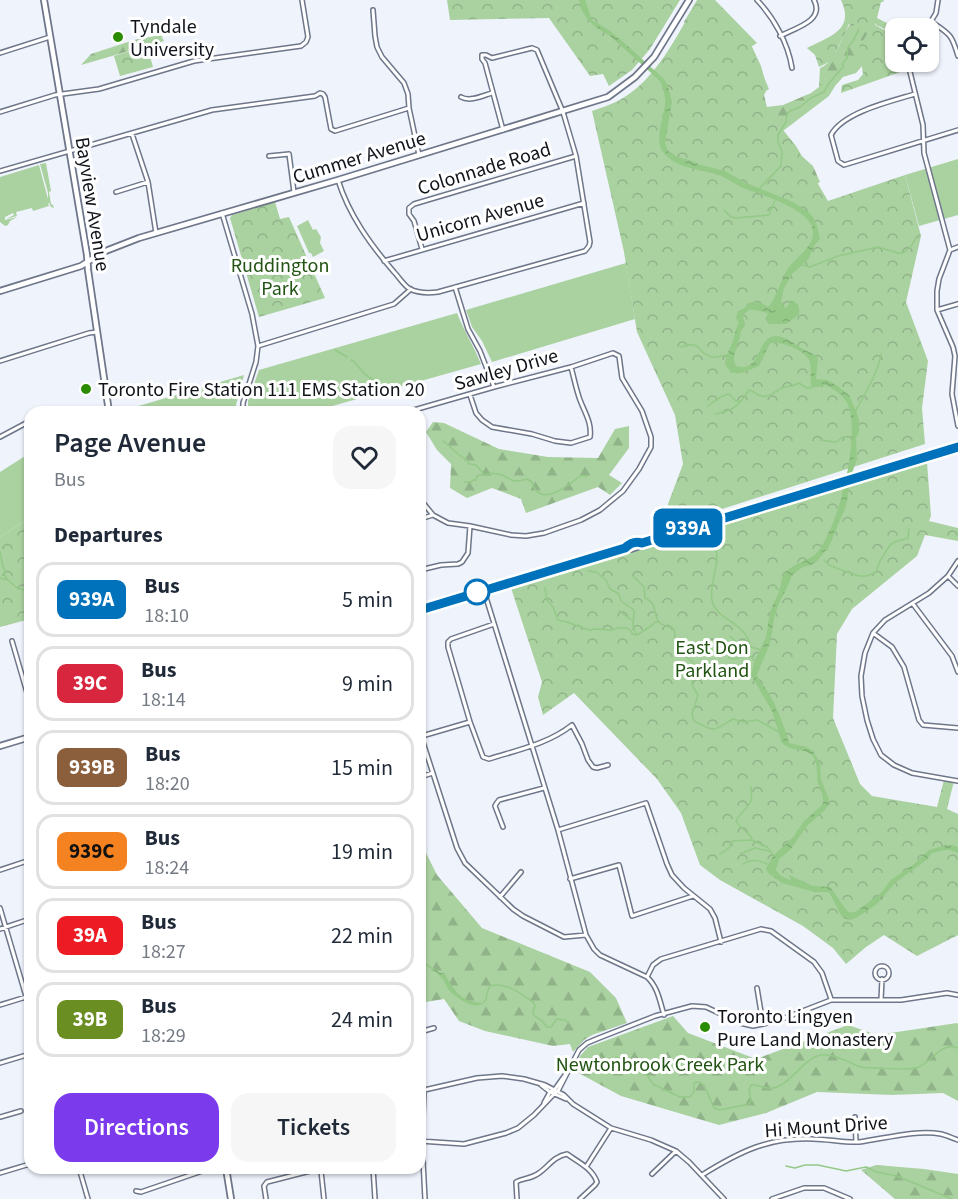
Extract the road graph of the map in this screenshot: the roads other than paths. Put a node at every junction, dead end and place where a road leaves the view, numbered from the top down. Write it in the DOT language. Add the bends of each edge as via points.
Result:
graph roads {
  1 [pos="44,0"];
  2 [pos="302,0"];
  3 [pos="689,0"];
  4 [pos="757,0"];
  5 [pos="814,0"];
  6 [pos="938,0"];
  7 [pos="373,10"];
  8 [pos="934,18"];
  9 [pos="939,27"];
  10 [pos="780,36"];
  11 [pos="50,37"];
  12 [pos="0,53"];
  13 [pos="958,56"];
  14 [pos="792,68"];
  15 [pos="910,72"];
  16 [pos="492,93"];
  17 [pos="915,94"];
  18 [pos="61,95"];
  19 [pos="461,97"];
  20 [pos="409,108"];
  21 [pos="0,112"];
  22 [pos="562,112"];
  23 [pos="503,130"];
  24 [pos="958,130"];
  25 [pos="132,134"];
  26 [pos="923,140"];
  27 [pos="70,152"];
  28 [pos="419,155"];
  29 [pos="269,156"];
  30 [pos="576,156"];
  31 [pos="0,171"];
  32 [pos="338,180"];
  33 [pos="148,182"];
  34 [pos="116,192"];
  35 [pos="294,192"];
  36 [pos="584,203"];
  37 [pos="222,213"];
  38 [pos="156,232"];
  39 [pos="958,247"];
  40 [pos="422,249"];
  41 [pos="950,250"];
  42 [pos="88,261"];
  43 [pos="384,261"];
  44 [pos="455,287"];
  45 [pos="411,289"];
  46 [pos="0,291"];
  47 [pos="958,304"];
  48 [pos="938,310"];
  49 [pos="97,332"];
  50 [pos="258,346"];
  51 [pos="957,356"];
  52 [pos="0,361"];
  53 [pos="570,367"];
  54 [pos="494,387"];
  55 [pos="470,394"];
  56 [pos="108,406"];
  57 [pos="243,406"];
  58 [pos="426,407"];
  59 [pos="957,407"];
  60 [pos="24,424"];
  61 [pos="958,426"];
  62 [pos="0,437"];
  63 [pos="958,447"];
  64 [pos="426,507"];
  65 [pos="433,515"];
  66 [pos="426,517"];
  67 [pos="470,526"];
  68 [pos="958,561"];
  69 [pos="426,569"];
  70 [pos="948,576"];
  71 [pos="958,586"];
  72 [pos="484,590"];
  73 [pos="913,604"];
  74 [pos="426,608"];
  75 [pos="494,624"];
  76 [pos="873,633"];
  77 [pos="12,640"];
  78 [pos="958,672"];
  79 [pos="24,682"];
  80 [pos="470,722"];
  81 [pos="958,728"];
  82 [pos="426,733"];
  83 [pos="24,739"];
  84 [pos="0,746"];
  85 [pos="531,746"];
  86 [pos="426,753"];
  87 [pos="609,765"];
  88 [pos="433,773"];
  89 [pos="426,775"];
  90 [pos="958,781"];
  91 [pos="544,788"];
  92 [pos="503,827"];
  93 [pos="558,830"];
  94 [pos="24,862"];
  95 [pos="0,870"];
  96 [pos="521,872"];
  97 [pos="570,879"];
  98 [pos="693,896"];
  99 [pos="500,897"];
  100 [pos="0,908"];
  101 [pos="24,921"];
  102 [pos="6,927"];
  103 [pos="0,928"];
  104 [pos="586,935"];
  105 [pos="722,942"];
  106 [pos="647,977"];
  107 [pos="882,980"];
  108 [pos="757,988"];
  109 [pos="24,990"];
  110 [pos="958,995"];
  111 [pos="24,998"];
  112 [pos="831,1000"];
  113 [pos="880,1000"];
  114 [pos="0,1005"];
  115 [pos="664,1015"];
  116 [pos="764,1024"];
  117 [pos="434,1028"];
  118 [pos="426,1030"];
  119 [pos="24,1056"];
  120 [pos="0,1063"];
  121 [pos="426,1090"];
  122 [pos="554,1092"];
  123 [pos="21,1111"];
  124 [pos="0,1117"];
  125 [pos="855,1117"];
  126 [pos="611,1128"];
  127 [pos="958,1140"];
  128 [pos="426,1141"];
  129 [pos="856,1142"];
  130 [pos="676,1151"];
  131 [pos="24,1166"];
  132 [pos="586,1167"];
  133 [pos="0,1173"];
  134 [pos="81,1174"];
  135 [pos="194,1174"];
  136 [pos="227,1174"];
  137 [pos="298,1174"];
  138 [pos="321,1174"];
  139 [pos="373,1174"];
  140 [pos="423,1174"];
  141 [pos="652,1174"];
  142 [pos="702,1175"];
  143 [pos="136,1191"];
  144 [pos="88,1199"];
  145 [pos="231,1199"];
  146 [pos="266,1199"];
  147 [pos="324,1199"];
  148 [pos="375,1199"];
  149 [pos="425,1199"];
  150 [pos="517,1199"];
  151 [pos="580,1199"];
  152 [pos="724,1199"];
  153 [pos="772,1199"];
  154 [pos="850,1199"];
  1 -- 11 [label="main road, Bayview Avenue"];
  2 -- 18 [label="street" via="308,37 301,46 194,61 99,89"];
  3 -- 22 [label="main road, Cummer Avenue" via="658,51 635,77 608,97"];
  4 -- 10 [label="street"];
  5 -- 10 [label="street" via="818,11 815,17"];
  6 -- 8 [label="street"];
  7 -- 20 [label="street" via="377,47 404,83"];
  9 -- 13 [label="street" via="953,40"];
  10 -- 14 [label="street"];
  11 -- 12 [label="street"];
  11 -- 18 [label="main road, Bayview Avenue"];
  15 -- 17 [label="street"];
  16 -- 19 [label="street" via="469,99"];
  16 -- 22 [label="street" via="482,55 492,58 532,48 537,50"];
  16 -- 23 [label="street"];
  17 -- 26 [label="street"];
  17 -- 26 [label="street" via="856,114 834,128 831,135 838,161 844,165"];
  18 -- 21 [label="street"];
  18 -- 27 [label="main road, Bayview Avenue"];
  20 -- 25 [label="street" via="335,131 331,129 325,97 320,93 212,110"];
  20 -- 28 [label="street"];
  22 -- 23 [label="main road, Cummer Avenue"];
  22 -- 30 [label="street"];
  23 -- 28 [label="main road, Cummer Avenue"];
  24 -- 26 [label="street"];
  25 -- 27 [label="street"];
  25 -- 33 [label="street"];
  26 -- 41 [label="street"];
  27 -- 31 [label="street"];
  27 -- 42 [label="main road, Bayview Avenue"];
  28 -- 32 [label="main road, Cummer Avenue"];
  29 -- 35 [label="street" via="289,154"];
  30 -- 36 [label="street"];
  30 -- 40 [label="street, Colonnade Road" via="414,204 409,214"];
  32 -- 35 [label="main road, Cummer Avenue"];
  32 -- 43 [label="street" via="354,219"];
  33 -- 34 [label="street"];
  33 -- 38 [label="street"];
  35 -- 37 [label="main road, Cummer Avenue"];
  36 -- 40 [label="street, Unicorn Avenue"];
  36 -- 44 [label="street" via="590,242 585,251"];
  37 -- 38 [label="main road, Cummer Avenue"];
  37 -- 50 [label="street"];
  38 -- 42 [label="main road, Cummer Avenue"];
  39 -- 41 [label="street"];
  40 -- 43 [label="street, Unicorn Avenue"];
  41 -- 48 [label="street" via="939,279"];
  42 -- 46 [label="main road, Cummer Avenue"];
  42 -- 49 [label="main road, Bayview Avenue"];
  43 -- 45 [label="street"];
  44 -- 45 [label="street" via="426,293"];
  44 -- 54 [label="street" via="468,329"];
  45 -- 50 [label="street" via="394,304"];
  47 -- 48 [label="street"];
  48 -- 51 [label="street"];
  49 -- 52 [label="street"];
  49 -- 56 [label="main road, Bayview Avenue"];
  50 -- 57 [label="street"];
  51 -- 59 [label="street" via="952,394"];
  53 -- 54 [label="street, Sawley Drive"];
  53 -- 55 [label="street" via="591,430 590,437 582,440 555,441 492,428 476,413"];
  53 -- 67 [label="street, Sawley Drive" via="613,353 618,356 622,378 642,411 651,437 651,447 643,462 623,491 581,520 526,536"];
  54 -- 55 [label="street, Sawley Drive"];
  55 -- 58 [label="street, Sawley Drive"];
  59 -- 61 [label="street"];
  60 -- 62 [label="street"];
  63 -- 72 [label="main road" via="631,549"];
  64 -- 65 [label="street"];
  65 -- 66 [label="street"];
  65 -- 67 [label="street" via="448,524"];
  67 -- 69 [label="street" via="468,552 462,562"];
  68 -- 70 [label="street"];
  70 -- 71 [label="street"];
  70 -- 73 [label="street"];
  72 -- 74 [label="main road"];
  72 -- 75 [label="street"];
  73 -- 76 [label="street"];
  73 -- 78 [label="street" via="952,656"];
  75 -- 80 [label="street" via="448,642"];
  75 -- 85 [label="street"];
  76 -- 81 [label="street" via="892,647 904,667 923,725"];
  76 -- 90 [label="street" via="865,653 862,696 881,754 912,773"];
  77 -- 79 [label="street"];
  80 -- 82 [label="street"];
  80 -- 85 [label="street" via="483,757 489,759"];
  83 -- 84 [label="main road"];
  85 -- 87 [label="street" via="572,725 593,767"];
  85 -- 91 [label="street"];
  86 -- 88 [label="street"];
  88 -- 89 [label="street"];
  88 -- 99 [label="street" via="465,863"];
  91 -- 92 [label="street" via="495,804"];
  91 -- 93 [label="street"];
  93 -- 97 [label="street"];
  93 -- 98 [label="street" via="646,803 669,870"];
  94 -- 95 [label="street"];
  96 -- 99 [label="street"];
  97 -- 98 [label="street" via="619,865 632,916"];
  97 -- 104 [label="street"];
  98 -- 105 [label="street" via="712,913"];
  99 -- 104 [label="street" via="523,916 564,937"];
  100 -- 102 [label="street"];
  101 -- 102 [label="street"];
  102 -- 103 [label="street"];
  102 -- 109 [label="street"];
  104 -- 106 [label="street" via="600,955"];
  105 -- 106 [label="street" via="661,959"];
  105 -- 112 [label="street" via="761,929 771,931 814,962"];
  106 -- 115 [label="street"];
  107 -- 107 [label="street" via="889,972 885,966 875,972"];
  107 -- 113 [label="street"];
  108 -- 116 [label="street"];
  110 -- 113 [label="street"];
  111 -- 114 [label="street"];
  112 -- 113 [label="street"];
  112 -- 116 [label="street"];
  115 -- 116 [label="street" via="701,1006 740,1023"];
  115 -- 122 [label="street" via="587,1043"];
  117 -- 118 [label="street"];
  119 -- 120 [label="street"];
  121 -- 122 [label="street" via="502,1076 538,1083"];
  122 -- 126 [label="street"];
  122 -- 128 [label="street" via="534,1115 506,1133 464,1144"];
  123 -- 124 [label="street"];
  125 -- 129 [label="street"];
  126 -- 130 [label="street"];
  126 -- 132 [label="street"];
  127 -- 129 [label="street, Hi Mount Drive" via="927,1133"];
  129 -- 142 [label="street, Hi Mount Drive" via="778,1141 752,1147"];
  130 -- 141 [label="street"];
  130 -- 142 [label="street"];
  131 -- 133 [label="street"];
  132 -- 150 [label="street" via="563,1154 538,1174 516,1182"];
  132 -- 151 [label="street" via="597,1182"];
  134 -- 144 [label="street"];
  135 -- 143 [label="street"];
  136 -- 145 [label="main road"];
  137 -- 146 [label="street" via="267,1182"];
  138 -- 147 [label="street"];
  139 -- 148 [label="street"];
  140 -- 149 [label="street"];
  142 -- 152 [label="street"];
  153 -- 154 [label="street" via="804,1188 824,1188"];
}
